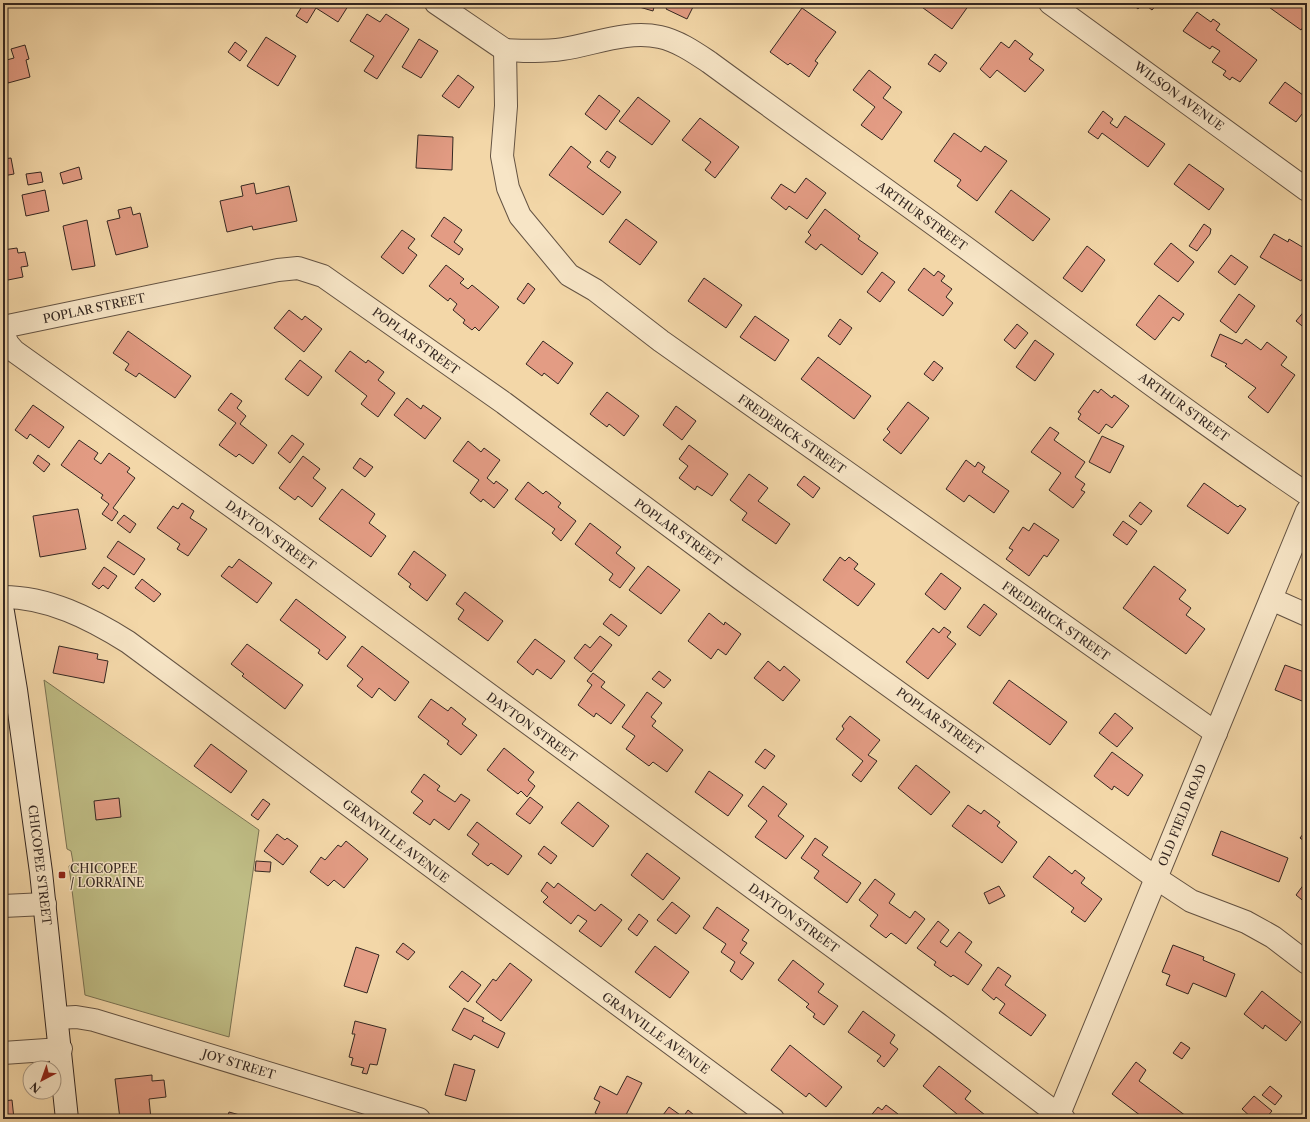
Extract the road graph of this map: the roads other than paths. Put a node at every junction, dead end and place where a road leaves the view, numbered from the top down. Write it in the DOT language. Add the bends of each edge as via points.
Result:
graph roads {
  1 [pos="436,3"];
  2 [pos="1050,3"];
  3 [pos="505,50"];
  4 [pos="1307,190"];
  5 [pos="3,327"];
  6 [pos="3,334"];
  7 [pos="1307,494"];
  8 [pos="1307,511"];
  9 [pos="3,597"];
  10 [pos="1271,599"];
  11 [pos="3,612"];
  12 [pos="1307,615"];
  13 [pos="10,689"];
  14 [pos="1216,733"];
  15 [pos="1156,878"];
  16 [pos="45,904"];
  17 [pos="3,906"];
  18 [pos="1307,963"];
  19 [pos="58,1018"];
  20 [pos="61,1049"];
  21 [pos="3,1053"];
  22 [pos="1060,1118"];
  23 [pos="67,1119"];
  24 [pos="419,1119"];
  25 [pos="773,1119"];
  1 -- 3 [label="street"];
  2 -- 4 [label="street, WILSON AVENUE"];
  3 -- 7 [label="street, ARTHUR STREET" via="553,50 628,35 661,37 683,46 709,62 1112,356"];
  3 -- 14 [label="street, FREDERICK STREET" via="506,106 502,156 508,188 520,216 569,275 595,290 667,345"];
  5 -- 15 [label="street, POPLAR STREET" via="278,270 298,268 323,276 504,403 741,579"];
  6 -- 22 [label="street, DAYTON STREET" via="8,344 25,359 275,538 937,1023"];
  8 -- 10 [label="street, OLD FIELD ROAD"];
  9 -- 25 [label="street, GRANVILLE AVENUE" via="24,598 54,606 99,624 128,642"];
  10 -- 12 [label="street"];
  10 -- 14 [label="street, OLD FIELD ROAD"];
  11 -- 13 [label="street, CHICOPEE STREET"];
  13 -- 16 [label="street, CHICOPEE STREET"];
  14 -- 15 [label="street, OLD FIELD ROAD"];
  15 -- 18 [label="street, POPLAR STREET" via="1191,901 1246,922 1273,937"];
  15 -- 22 [label="street, OLD FIELD ROAD"];
  16 -- 17 [label="street"];
  16 -- 19 [label="street, CHICOPEE STREET"];
  19 -- 20 [label="street, CHICOPEE STREET"];
  19 -- 24 [label="street, JOY STREET" via="94,1020"];
  20 -- 21 [label="street"];
  20 -- 23 [label="street, CHICOPEE STREET"];
}
